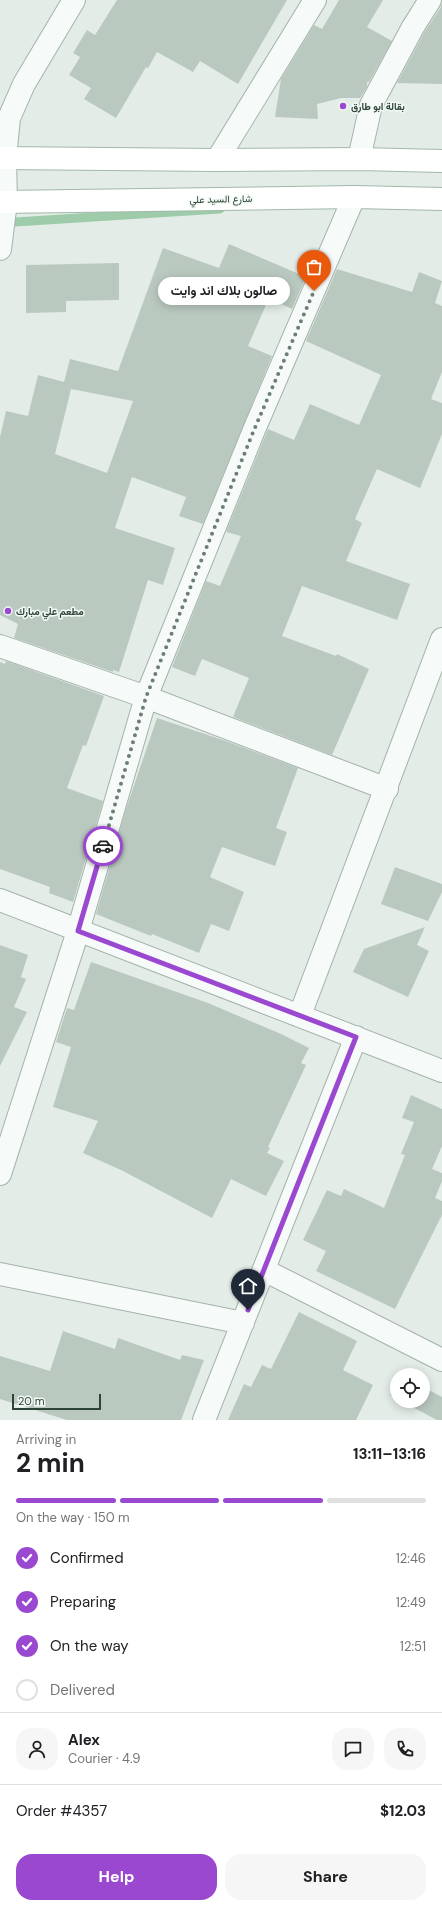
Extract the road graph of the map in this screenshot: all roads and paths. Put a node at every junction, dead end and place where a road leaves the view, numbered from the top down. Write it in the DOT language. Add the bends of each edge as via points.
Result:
graph roads {
  1 [pos="74,0"];
  2 [pos="315,0"];
  3 [pos="430,0"];
  4 [pos="3,158"];
  5 [pos="359,159"];
  6 [pos="217,160"];
  7 [pos="442,161"];
  8 [pos="354,196"];
  9 [pos="442,199"];
  10 [pos="3,202"];
  11 [pos="0,249"];
  12 [pos="442,640"];
  13 [pos="0,646"];
  14 [pos="146,697"];
  15 [pos="387,789"];
  16 [pos="0,900"];
  17 [pos="78,931"];
  18 [pos="300,1015"];
  19 [pos="356,1037"];
  20 [pos="439,1064"];
  21 [pos="0,1174"];
  22 [pos="264,1270"];
  23 [pos="0,1274"];
  24 [pos="243,1323"];
  25 [pos="442,1360"];
  26 [pos="204,1420"];
  1 -- 4 [label="street" via="24,84 10,118"];
  2 -- 6 [label="street"];
  3 -- 5 [label="street" via="371,105"];
  4 -- 6 [label="main road"];
  4 -- 10 [label="street"];
  5 -- 6 [label="main road"];
  5 -- 7 [label="main road"];
  8 -- 9 [label="main road, شارع السيد علي"];
  8 -- 10 [label="main road, شارع السيد علي"];
  8 -- 14 [label="street" via="254,430"];
  10 -- 11 [label="street"];
  12 -- 15 [label="street"];
  13 -- 14 [label="street"];
  14 -- 15 [label="street"];
  14 -- 17 [label="street"];
  15 -- 18 [label="street"];
  16 -- 17 [label="street"];
  17 -- 18 [label="street"];
  17 -- 21 [label="street"];
  18 -- 19 [label="street"];
  19 -- 20 [label="street"];
  19 -- 22 [label="street"];
  22 -- 24 [label="street"];
  22 -- 25 [label="street"];
  23 -- 24 [label="street"];
  24 -- 26 [label="street"];
}
